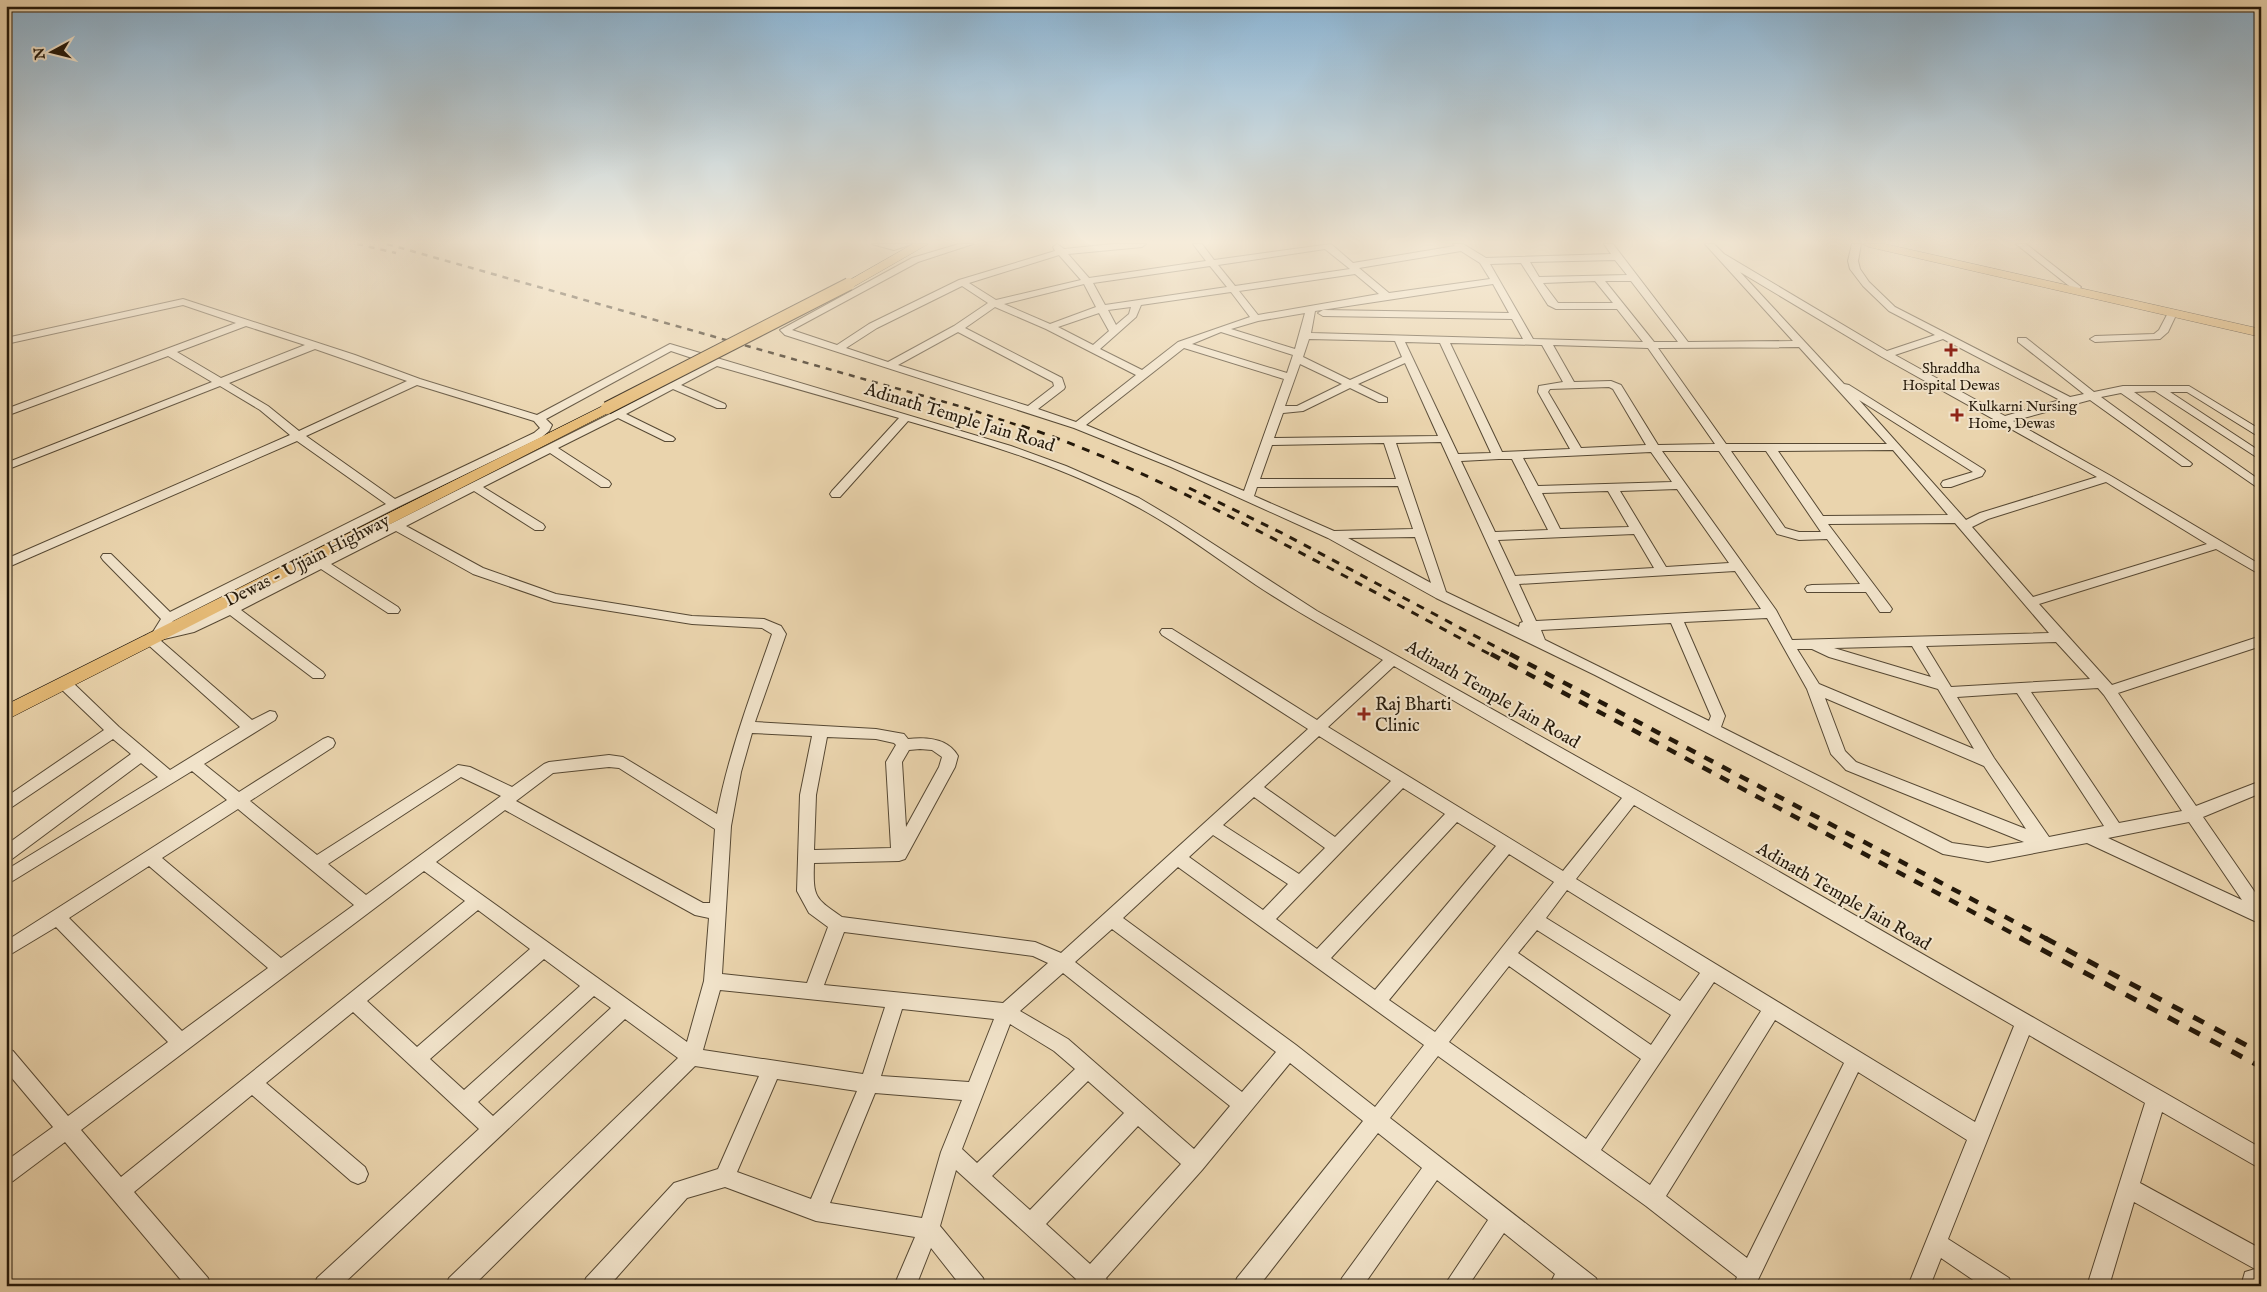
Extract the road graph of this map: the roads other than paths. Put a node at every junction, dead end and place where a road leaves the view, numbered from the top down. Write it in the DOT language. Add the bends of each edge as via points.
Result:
graph roads {
  1 [pos="173,304"];
  2 [pos="190,304"];
  3 [pos="811,304"];
  4 [pos="833,304"];
  5 [pos="917,304"];
  6 [pos="992,304"];
  7 [pos="997,304"];
  8 [pos="1101,304"];
  9 [pos="1128,304"];
  10 [pos="1137,304"];
  11 [pos="1245,304"];
  12 [pos="1345,304"];
  13 [pos="1509,304"];
  14 [pos="1553,304"];
  15 [pos="1654,304"];
  16 [pos="1764,304"];
  17 [pos="1802,304"];
  18 [pos="1887,304"];
  19 [pos="2134,304"];
  20 [pos="2155,304"];
  21 [pos="1619,306"];
  22 [pos="1103,308"];
  23 [pos="1311,311"];
  24 [pos="2172,313"];
  25 [pos="1515,316"];
  26 [pos="1256,318"];
  27 [pos="247,322"];
  28 [pos="1050,327"];
  29 [pos="958,328"];
  30 [pos="1221,328"];
  31 [pos="2261,329"];
  32 [pos="1114,331"];
  33 [pos="2261,333"];
  34 [pos="1305,336"];
  35 [pos="1943,336"];
  36 [pos="1398,338"];
  37 [pos="1443,339"];
  38 [pos="2095,339"];
  39 [pos="1529,340"];
  40 [pos="2022,340"];
  41 [pos="6,341"];
  42 [pos="1546,341"];
  43 [pos="1684,343"];
  44 [pos="1182,344"];
  45 [pos="1799,344"];
  46 [pos="315,345"];
  47 [pos="1650,345"];
  48 [pos="838,348"];
  49 [pos="1093,350"];
  50 [pos="169,352"];
  51 [pos="1886,354"];
  52 [pos="1298,356"];
  53 [pos="1408,358"];
  54 [pos="714,363"];
  55 [pos="890,365"];
  56 [pos="1143,375"];
  57 [pos="1290,377"];
  58 [pos="1833,379"];
  59 [pos="416,381"];
  60 [pos="221,383"];
  61 [pos="1350,384"];
  62 [pos="673,385"];
  63 [pos="1570,385"];
  64 [pos="2157,388"];
  65 [pos="2123,389"];
  66 [pos="2091,395"];
  67 [pos="1383,400"];
  68 [pos="2069,401"];
  69 [pos="721,406"];
  70 [pos="1030,410"];
  71 [pos="1279,410"];
  72 [pos="613,411"];
  73 [pos="6,413"];
  74 [pos="905,418"];
  75 [pos="538,419"];
  76 [pos="2004,420"];
  77 [pos="1078,426"];
  78 [pos="2261,435"];
  79 [pos="298,436"];
  80 [pos="669,439"];
  81 [pos="1445,439"];
  82 [pos="1389,440"];
  83 [pos="1267,442"];
  84 [pos="1896,447"];
  85 [pos="550,448"];
  86 [pos="1654,448"];
  87 [pos="1770,448"];
  88 [pos="1724,449"];
  89 [pos="1578,452"];
  90 [pos="1516,455"];
  91 [pos="1498,456"];
  92 [pos="2261,457"];
  93 [pos="1454,458"];
  94 [pos="2186,464"];
  95 [pos="6,467"];
  96 [pos="2107,478"];
  97 [pos="1403,482"];
  98 [pos="1252,483"];
  99 [pos="606,484"];
  100 [pos="1946,484"];
  101 [pos="1680,485"];
  102 [pos="472,486"];
  103 [pos="1612,487"];
  104 [pos="2261,487"];
  105 [pos="1534,490"];
  106 [pos="836,494"];
  107 [pos="1247,498"];
  108 [pos="394,504"];
  109 [pos="1819,520"];
  110 [pos="1960,523"];
  111 [pos="395,525"];
  112 [pos="539,528"];
  113 [pos="1638,530"];
  114 [pos="1421,533"];
  115 [pos="1556,533"];
  116 [pos="1332,535"];
  117 [pos="1831,535"];
  118 [pos="1490,536"];
  119 [pos="2216,545"];
  120 [pos="107,557"];
  121 [pos="321,563"];
  122 [pos="6,564"];
  123 [pos="1738,566"];
  124 [pos="1662,571"];
  125 [pos="2261,572"];
  126 [pos="1511,580"];
  127 [pos="1870,588"];
  128 [pos="1812,589"];
  129 [pos="1442,595"];
  130 [pos="2031,602"];
  131 [pos="231,609"];
  132 [pos="1885,609"];
  133 [pos="393,610"];
  134 [pos="1771,613"];
  135 [pos="168,618"];
  136 [pos="1676,618"];
  137 [pos="1532,626"];
  138 [pos="1507,627"];
  139 [pos="1167,632"];
  140 [pos="154,638"];
  141 [pos="2060,638"];
  142 [pos="2261,640"];
  143 [pos="1916,641"];
  144 [pos="1540,642"];
  145 [pos="1814,644"];
  146 [pos="1788,645"];
  147 [pos="1393,659"];
  148 [pos="318,675"];
  149 [pos="65,684"];
  150 [pos="2105,687"];
  151 [pos="1814,688"];
  152 [pos="1946,689"];
  153 [pos="2022,689"];
  154 [pos="6,713"];
  155 [pos="270,716"];
  156 [pos="746,727"];
  157 [pos="251,728"];
  158 [pos="1318,728"];
  159 [pos="1713,729"];
  160 [pos="821,730"];
  161 [pos="114,731"];
  162 [pos="328,743"];
  163 [pos="904,745"];
  164 [pos="142,755"];
  165 [pos="1990,762"];
  166 [pos="193,763"];
  167 [pos="168,777"];
  168 [pos="1402,779"];
  169 [pos="2261,787"];
  170 [pos="1253,788"];
  171 [pos="1633,795"];
  172 [pos="508,799"];
  173 [pos="238,800"];
  174 [pos="6,806"];
  175 [pos="1456,812"];
  176 [pos="2191,815"];
  177 [pos="723,826"];
  178 [pos="1212,826"];
  179 [pos="2115,830"];
  180 [pos="2088,836"];
  181 [pos="2044,843"];
  182 [pos="1508,844"];
  183 [pos="1336,847"];
  184 [pos="6,854"];
  185 [pos="900,854"];
  186 [pos="150,857"];
  187 [pos="806,857"];
  188 [pos="1177,858"];
  189 [pos="424,862"];
  190 [pos="316,864"];
  191 [pos="6,878"];
  192 [pos="1567,880"];
  193 [pos="1300,883"];
  194 [pos="477,901"];
  195 [pos="366,905"];
  196 [pos="716,912"];
  197 [pos="2261,916"];
  198 [pos="57,917"];
  199 [pos="1111,919"];
  200 [pos="1264,920"];
  201 [pos="1535,920"];
  202 [pos="838,924"];
  203 [pos="543,949"];
  204 [pos="6,950"];
  205 [pos="1507,955"];
  206 [pos="1319,959"];
  207 [pos="1061,961"];
  208 [pos="281,969"];
  209 [pos="1712,970"];
  210 [pos="713,981"];
  211 [pos="593,986"];
  212 [pos="812,992"];
  213 [pos="896,1000"];
  214 [pos="354,1001"];
  215 [pos="1377,1001"];
  216 [pos="624,1008"];
  217 [pos="1773,1008"];
  218 [pos="1006,1012"];
  219 [pos="1682,1012"];
  220 [pos="2024,1023"];
  221 [pos="181,1043"];
  222 [pos="1437,1044"];
  223 [pos="1289,1051"];
  224 [pos="1652,1056"];
  225 [pos="6,1057"];
  226 [pos="692,1057"];
  227 [pos="417,1059"];
  228 [pos="1855,1059"];
  229 [pos="772,1069"];
  230 [pos="1088,1069"];
  231 [pos="252,1084"];
  232 [pos="869,1084"];
  233 [pos="974,1092"];
  234 [pos="2156,1099"];
  235 [pos="464,1102"];
  236 [pos="1244,1105"];
  237 [pos="1138,1112"];
  238 [pos="1377,1120"];
  239 [pos="493,1129"];
  240 [pos="66,1130"];
  241 [pos="1979,1136"];
  242 [pos="951,1152"];
  243 [pos="1588,1153"];
  244 [pos="2261,1158"];
  245 [pos="1196,1163"];
  246 [pos="1436,1166"];
  247 [pos="6,1174"];
  248 [pos="358,1174"];
  249 [pos="978,1176"];
  250 [pos="725,1177"];
  251 [pos="2129,1188"];
  252 [pos="118,1191"];
  253 [pos="1653,1199"];
  254 [pos="816,1211"];
  255 [pos="1502,1218"];
  256 [pos="1031,1224"];
  257 [pos="929,1229"];
  258 [pos="1936,1243"];
  259 [pos="2261,1261"];
  260 [pos="1565,1278"];
  261 [pos="2261,1278"];
  262 [pos="1747,1280"];
  263 [pos="1092,1283"];
  264 [pos="200,1286"];
  265 [pos="325,1286"];
  266 [pos="457,1286"];
  267 [pos="594,1286"];
  268 [pos="904,1286"];
  269 [pos="974,1286"];
  270 [pos="1245,1286"];
  271 [pos="1350,1286"];
  272 [pos="1455,1286"];
  273 [pos="1588,1286"];
  274 [pos="1919,1286"];
  275 [pos="2001,1286"];
  276 [pos="2098,1286"];
  277 [pos="2252,1286"];
  1 -- 41 [label="street"];
  2 -- 27 [label="street"];
  3 -- 72 [label="main road, Dewas - Ujjain Highway, bridge"];
  4 -- 48 [label="street" via="785,330"];
  5 -- 48 [label="street"];
  6 -- 29 [label="street"];
  7 -- 28 [label="street"];
  8 -- 22 [label="street"];
  9 -- 22 [label="street"];
  10 -- 32 [label="street" via="1133,314"];
  11 -- 26 [label="street"];
  12 -- 23 [label="street"];
  13 -- 25 [label="street"];
  14 -- 21 [label="street"];
  15 -- 43 [label="street"];
  16 -- 45 [label="street"];
  17 -- 51 [label="street"];
  18 -- 35 [label="street"];
  19 -- 24 [label="main road"];
  20 -- 31 [label="main road"];
  21 -- 47 [label="street"];
  22 -- 28 [label="street"];
  22 -- 32 [label="street"];
  23 -- 25 [label="street"];
  23 -- 26 [label="street"];
  23 -- 34 [label="street"];
  24 -- 33 [label="main road"];
  24 -- 38 [label="street" via="2163,332 2156,336"];
  25 -- 39 [label="street"];
  26 -- 30 [label="street"];
  27 -- 46 [label="street"];
  27 -- 50 [label="street"];
  28 -- 49 [label="street"];
  29 -- 55 [label="street"];
  29 -- 70 [label="street" via="1058,380 1060,388"];
  30 -- 44 [label="street"];
  30 -- 52 [label="street"];
  32 -- 49 [label="street"];
  34 -- 36 [label="street"];
  34 -- 52 [label="street"];
  35 -- 51 [label="street"];
  35 -- 68 [label="street"];
  36 -- 37 [label="street"];
  36 -- 53 [label="street"];
  37 -- 39 [label="street"];
  37 -- 91 [label="street"];
  39 -- 42 [label="street"];
  40 -- 66 [label="street"];
  42 -- 47 [label="street"];
  42 -- 63 [label="street"];
  43 -- 45 [label="street"];
  43 -- 47 [label="street"];
  44 -- 56 [label="street"];
  44 -- 57 [label="street"];
  45 -- 58 [label="street"];
  46 -- 59 [label="street"];
  46 -- 60 [label="street"];
  47 -- 88 [label="street"];
  48 -- 55 [label="street"];
  49 -- 56 [label="street"];
  50 -- 60 [label="street"];
  50 -- 73 [label="street"];
  51 -- 76 [label="street"];
  52 -- 57 [label="street"];
  52 -- 61 [label="street"];
  53 -- 61 [label="street"];
  53 -- 81 [label="street"];
  54 -- 62 [label="street"];
  54 -- 74 [label="street, Adinath Temple Jain Road"];
  54 -- 75 [label="street, Adinath Temple Jain Road" via="670,348"];
  55 -- 70 [label="street"];
  56 -- 77 [label="street"];
  57 -- 71 [label="street"];
  58 -- 84 [label="street"];
  58 -- 100 [label="street" via="1979,471"];
  59 -- 75 [label="street"];
  59 -- 79 [label="street"];
  60 -- 79 [label="street" via="264,408"];
  60 -- 95 [label="street"];
  61 -- 67 [label="street"];
  61 -- 71 [label="street" via="1298,409"];
  62 -- 69 [label="street"];
  62 -- 72 [label="street"];
  63 -- 86 [label="street" via="1617,387"];
  63 -- 89 [label="street" via="1549,386 1543,388 1543,392"];
  64 -- 65 [label="street"];
  64 -- 78 [label="street" via="2189,389"];
  64 -- 92 [label="street"];
  65 -- 66 [label="street"];
  65 -- 104 [label="street"];
  66 -- 68 [label="street"];
  66 -- 94 [label="street"];
  68 -- 76 [label="street"];
  70 -- 77 [label="street"];
  71 -- 83 [label="street"];
  72 -- 80 [label="street"];
  72 -- 85 [label="street"];
  72 -- 140 [label="main road, Dewas - Ujjain Highway"];
  74 -- 106 [label="street"];
  74 -- 147 [label="street, Adinath Temple Jain Road" via="957,431 1041,460 1116,491 1157,512 1266,586"];
  75 -- 108 [label="street" via="546,425 538,435"];
  76 -- 96 [label="street"];
  77 -- 107 [label="street"];
  79 -- 108 [label="street"];
  79 -- 122 [label="street"];
  81 -- 82 [label="street"];
  81 -- 93 [label="street"];
  82 -- 83 [label="street"];
  82 -- 97 [label="street"];
  83 -- 98 [label="street"];
  84 -- 87 [label="street"];
  84 -- 110 [label="street"];
  85 -- 99 [label="street"];
  85 -- 102 [label="street"];
  86 -- 88 [label="street"];
  86 -- 89 [label="street"];
  86 -- 101 [label="street"];
  87 -- 88 [label="street"];
  87 -- 109 [label="street"];
  88 -- 117 [label="street" via="1781,531 1798,536"];
  89 -- 90 [label="street"];
  90 -- 91 [label="street"];
  90 -- 105 [label="street"];
  91 -- 93 [label="street"];
  93 -- 118 [label="street"];
  96 -- 110 [label="street"];
  96 -- 119 [label="street"];
  97 -- 98 [label="street"];
  97 -- 114 [label="street"];
  98 -- 107 [label="street"];
  101 -- 103 [label="street"];
  101 -- 123 [label="street"];
  102 -- 111 [label="street"];
  102 -- 112 [label="street"];
  103 -- 105 [label="street"];
  103 -- 113 [label="street"];
  105 -- 115 [label="street"];
  107 -- 116 [label="street"];
  108 -- 135 [label="street"];
  109 -- 110 [label="street"];
  109 -- 117 [label="street"];
  110 -- 130 [label="street"];
  111 -- 121 [label="street"];
  111 -- 156 [label="street" via="478,571 554,598 692,620 764,624 776,629 779,634"];
  113 -- 115 [label="street"];
  113 -- 124 [label="street"];
  114 -- 116 [label="street"];
  114 -- 129 [label="street"];
  115 -- 118 [label="street"];
  116 -- 129 [label="street"];
  117 -- 127 [label="street"];
  118 -- 126 [label="street"];
  119 -- 125 [label="street"];
  119 -- 130 [label="street"];
  120 -- 135 [label="street"];
  121 -- 131 [label="street"];
  121 -- 133 [label="street"];
  123 -- 124 [label="street"];
  123 -- 134 [label="street"];
  124 -- 126 [label="street"];
  126 -- 137 [label="street"];
  127 -- 128 [label="street"];
  127 -- 132 [label="street"];
  129 -- 138 [label="street"];
  130 -- 141 [label="street"];
  131 -- 140 [label="street" via="189,629"];
  131 -- 148 [label="street"];
  134 -- 136 [label="street"];
  134 -- 146 [label="street"];
  135 -- 140 [label="street"];
  136 -- 137 [label="street"];
  136 -- 159 [label="street" via="1718,716"];
  137 -- 138 [label="street"];
  137 -- 144 [label="street"];
  138 -- 144 [label="street"];
  139 -- 158 [label="street"];
  140 -- 149 [label="main road, Dewas - Ujjain Highway"];
  140 -- 157 [label="street"];
  141 -- 143 [label="street"];
  141 -- 150 [label="street"];
  142 -- 150 [label="street"];
  143 -- 145 [label="street"];
  143 -- 152 [label="street"];
  144 -- 159 [label="street"];
  145 -- 146 [label="street"];
  145 -- 152 [label="street" via="1834,654"];
  146 -- 151 [label="street"];
  147 -- 158 [label="street"];
  147 -- 171 [label="street, Adinath Temple Jain Road"];
  149 -- 154 [label="main road, Dewas - Ujjain Highway"];
  149 -- 161 [label="street"];
  150 -- 153 [label="street"];
  150 -- 176 [label="street"];
  151 -- 165 [label="street"];
  151 -- 181 [label="street" via="1839,754 1851,766"];
  152 -- 153 [label="street"];
  152 -- 165 [label="street"];
  153 -- 179 [label="street"];
  155 -- 157 [label="street"];
  156 -- 160 [label="street"];
  156 -- 177 [label="street"];
  157 -- 166 [label="street"];
  158 -- 168 [label="street"];
  158 -- 170 [label="street"];
  159 -- 181 [label="street" via="1949,849 1988,855"];
  160 -- 163 [label="street" via="899,738"];
  160 -- 187 [label="street" via="808,795"];
  161 -- 164 [label="street"];
  161 -- 174 [label="street"];
  162 -- 173 [label="street"];
  163 -- 185 [label="street" via="894,762"];
  163 -- 185 [label="street" via="933,744 946,750 950,756 948,767"];
  164 -- 167 [label="street"];
  164 -- 184 [label="street"];
  165 -- 181 [label="street"];
  166 -- 167 [label="street"];
  166 -- 173 [label="street"];
  167 -- 191 [label="street"];
  168 -- 175 [label="street"];
  168 -- 183 [label="street"];
  169 -- 176 [label="street"];
  170 -- 178 [label="street"];
  170 -- 183 [label="street"];
  171 -- 192 [label="street"];
  171 -- 220 [label="street, Adinath Temple Jain Road"];
  172 -- 177 [label="street" via="549,768 623,762"];
  172 -- 189 [label="street"];
  172 -- 190 [label="street" via="465,771 458,771"];
  172 -- 196 [label="street" via="701,910"];
  173 -- 186 [label="street"];
  173 -- 190 [label="street"];
  175 -- 182 [label="street"];
  175 -- 206 [label="street"];
  176 -- 179 [label="street"];
  176 -- 197 [label="street"];
  177 -- 196 [label="street"];
  178 -- 188 [label="street"];
  178 -- 193 [label="street"];
  179 -- 180 [label="street"];
  180 -- 181 [label="street"];
  180 -- 197 [label="street"];
  182 -- 192 [label="street"];
  182 -- 215 [label="street"];
  183 -- 193 [label="street"];
  185 -- 187 [label="street"];
  186 -- 198 [label="street"];
  186 -- 208 [label="street"];
  187 -- 202 [label="street" via="805,891 814,908"];
  188 -- 199 [label="street"];
  188 -- 200 [label="street"];
  189 -- 194 [label="street"];
  189 -- 195 [label="street"];
  190 -- 195 [label="street"];
  192 -- 201 [label="street"];
  192 -- 209 [label="street"];
  193 -- 200 [label="street"];
  194 -- 203 [label="street"];
  194 -- 214 [label="street"];
  195 -- 208 [label="street"];
  196 -- 210 [label="street"];
  198 -- 204 [label="street"];
  198 -- 221 [label="street"];
  199 -- 207 [label="street"];
  199 -- 223 [label="street"];
  200 -- 206 [label="street"];
  201 -- 205 [label="street"];
  201 -- 219 [label="street"];
  202 -- 207 [label="street" via="1035,949"];
  202 -- 212 [label="street"];
  203 -- 211 [label="street"];
  203 -- 227 [label="street"];
  205 -- 222 [label="street"];
  205 -- 224 [label="street"];
  206 -- 215 [label="street"];
  207 -- 218 [label="street"];
  207 -- 236 [label="street"];
  208 -- 221 [label="street"];
  209 -- 217 [label="street"];
  209 -- 219 [label="street"];
  210 -- 212 [label="street"];
  210 -- 226 [label="street"];
  211 -- 216 [label="street"];
  211 -- 235 [label="street"];
  212 -- 213 [label="street"];
  213 -- 218 [label="street"];
  213 -- 232 [label="street"];
  214 -- 227 [label="street"];
  214 -- 231 [label="street"];
  215 -- 222 [label="street"];
  216 -- 226 [label="street"];
  216 -- 239 [label="street"];
  217 -- 228 [label="street"];
  217 -- 253 [label="street"];
  218 -- 230 [label="street" via="1061,1045"];
  218 -- 233 [label="street"];
  219 -- 224 [label="street"];
  220 -- 234 [label="street, Adinath Temple Jain Road"];
  220 -- 241 [label="street"];
  221 -- 240 [label="street"];
  222 -- 238 [label="street"];
  222 -- 243 [label="street"];
  223 -- 236 [label="street"];
  223 -- 238 [label="street"];
  224 -- 243 [label="street"];
  225 -- 240 [label="street"];
  226 -- 229 [label="street"];
  226 -- 266 [label="street"];
  227 -- 235 [label="street"];
  228 -- 241 [label="street"];
  228 -- 262 [label="street"];
  229 -- 232 [label="street"];
  229 -- 250 [label="street"];
  230 -- 237 [label="street"];
  230 -- 249 [label="street"];
  231 -- 248 [label="street"];
  231 -- 252 [label="street"];
  232 -- 233 [label="street"];
  232 -- 254 [label="street"];
  233 -- 242 [label="street"];
  234 -- 244 [label="street, Adinath Temple Jain Road"];
  234 -- 251 [label="street"];
  235 -- 239 [label="street"];
  236 -- 245 [label="street"];
  237 -- 245 [label="street"];
  237 -- 256 [label="street"];
  238 -- 246 [label="street"];
  238 -- 270 [label="street"];
  239 -- 265 [label="street"];
  240 -- 247 [label="street"];
  240 -- 252 [label="street"];
  241 -- 258 [label="street"];
  242 -- 249 [label="street"];
  242 -- 257 [label="street"];
  243 -- 253 [label="street"];
  245 -- 263 [label="street"];
  246 -- 255 [label="street"];
  246 -- 271 [label="street"];
  249 -- 256 [label="street"];
  250 -- 254 [label="street"];
  250 -- 267 [label="street" via="681,1190"];
  251 -- 259 [label="street"];
  251 -- 276 [label="street"];
  252 -- 264 [label="street"];
  253 -- 262 [label="street"];
  254 -- 257 [label="street"];
  255 -- 260 [label="street"];
  255 -- 272 [label="street"];
  256 -- 263 [label="street"];
  257 -- 268 [label="street"];
  257 -- 269 [label="street"];
  258 -- 274 [label="street"];
  258 -- 275 [label="street"];
  260 -- 273 [label="street"];
  261 -- 277 [label="street" via="2253,1280"];
}
